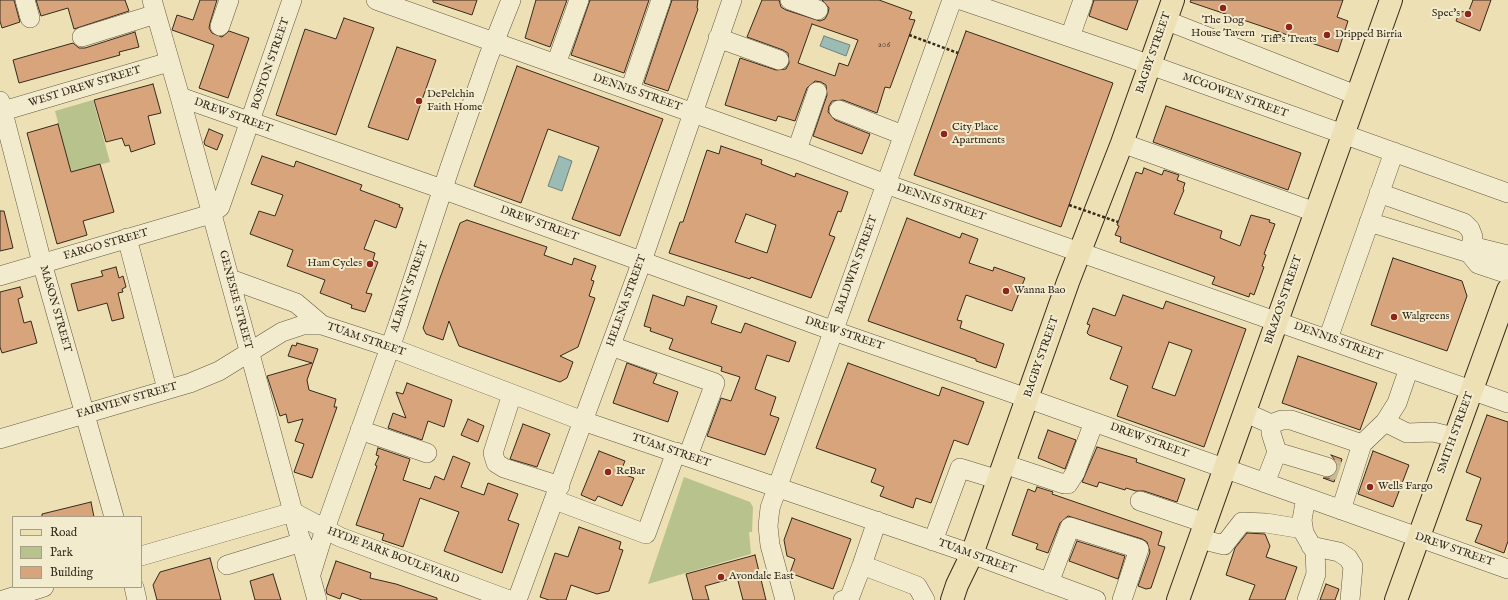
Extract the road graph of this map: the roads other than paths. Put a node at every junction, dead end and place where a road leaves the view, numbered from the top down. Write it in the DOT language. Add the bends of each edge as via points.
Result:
graph roads {
  1 [pos="25,0"];
  2 [pos="229,0"];
  3 [pos="292,0"];
  4 [pos="511,0"];
  5 [pos="578,0"];
  6 [pos="662,0"];
  7 [pos="732,0"];
  8 [pos="790,0"];
  9 [pos="952,0"];
  10 [pos="961,0"];
  11 [pos="1083,0"];
  12 [pos="1173,0"];
  13 [pos="1391,0"];
  14 [pos="379,1"];
  15 [pos="154,7"];
  16 [pos="818,10"];
  17 [pos="30,18"];
  18 [pos="1165,20"];
  19 [pos="220,26"];
  20 [pos="82,36"];
  21 [pos="1070,37"];
  22 [pos="718,38"];
  23 [pos="495,41"];
  24 [pos="779,60"];
  25 [pos="169,62"];
  26 [pos="556,64"];
  27 [pos="1149,65"];
  28 [pos="630,90"];
  29 [pos="817,92"];
  30 [pos="1356,95"];
  31 [pos="180,97"];
  32 [pos="1,108"];
  33 [pos="840,110"];
  34 [pos="692,112"];
  35 [pos="251,122"];
  36 [pos="903,134"];
  37 [pos="1342,134"];
  38 [pos="1122,143"];
  39 [pos="797,150"];
  40 [pos="1394,152"];
  41 [pos="886,184"];
  42 [pos="442,189"];
  43 [pos="1380,193"];
  44 [pos="1508,193"];
  45 [pos="1315,212"];
  46 [pos="211,214"];
  47 [pos="1369,222"];
  48 [pos="127,238"];
  49 [pos="1470,249"];
  50 [pos="1079,252"];
  51 [pos="1508,255"];
  52 [pos="642,261"];
  53 [pos="42,263"];
  54 [pos="1508,274"];
  55 [pos="0,276"];
  56 [pos="230,279"];
  57 [pos="1507,296"];
  58 [pos="1276,321"];
  59 [pos="322,325"];
  60 [pos="834,331"];
  61 [pos="1328,339"];
  62 [pos="611,346"];
  63 [pos="389,347"];
  64 [pos="249,352"];
  65 [pos="1410,368"];
  66 [pos="167,389"];
  67 [pos="1471,390"];
  68 [pos="512,394"];
  69 [pos="1028,398"];
  70 [pos="1508,403"];
  71 [pos="1244,412"];
  72 [pos="84,413"];
  73 [pos="583,420"];
  74 [pos="1094,422"];
  75 [pos="1385,422"];
  76 [pos="1271,424"];
  77 [pos="360,430"];
  78 [pos="1454,438"];
  79 [pos="0,439"];
  80 [pos="1362,444"];
  81 [pos="1276,452"];
  82 [pos="427,453"];
  83 [pos="682,454"];
  84 [pos="1224,468"];
  85 [pos="1339,471"];
  86 [pos="1002,472"];
  87 [pos="1265,482"];
  88 [pos="776,488"];
  89 [pos="557,493"];
  90 [pos="1306,497"];
  91 [pos="1140,501"];
  92 [pos="1341,510"];
  93 [pos="293,512"];
  94 [pos="114,516"];
  95 [pos="877,521"];
  96 [pos="324,529"];
  97 [pos="1202,531"];
  98 [pos="1307,537"];
  99 [pos="1419,538"];
  100 [pos="933,541"];
  101 [pos="302,542"];
  102 [pos="972,554"];
  103 [pos="142,556"];
  104 [pos="227,565"];
  105 [pos="862,565"];
  106 [pos="1508,569"];
  107 [pos="311,574"];
  108 [pos="1049,583"];
  109 [pos="41,588"];
  110 [pos="134,588"];
  111 [pos="3,600"];
  112 [pos="137,600"];
  113 [pos="317,600"];
  114 [pos="509,600"];
  115 [pos="516,600"];
  116 [pos="785,600"];
  117 [pos="843,600"];
  118 [pos="925,600"];
  119 [pos="952,600"];
  120 [pos="1096,600"];
  121 [pos="1122,600"];
  122 [pos="1178,600"];
  123 [pos="1307,600"];
  124 [pos="1350,600"];
  125 [pos="1396,600"];
  1 -- 17 [label="street"];
  2 -- 19 [label="street"];
  3 -- 35 [label="street, BOSTON STREET"];
  4 -- 23 [label="street, ALBANY STREET"];
  5 -- 26 [label="street"];
  6 -- 28 [label="street"];
  7 -- 22 [label="street, HELENA STREET"];
  8 -- 16 [label="street"];
  9 -- 36 [label="street, BALDWIN STREET"];
  10 -- 21 [label="street, MCGOWEN STREET"];
  11 -- 21 [label="street"];
  12 -- 18 [label="main road, BAGBY STREET"];
  13 -- 30 [label="main road, BRAZOS STREET"];
  14 -- 23 [label="street, DENNIS STREET"];
  15 -- 20 [label="street"];
  15 -- 25 [label="street, GENESEE STREET"];
  18 -- 27 [label="main road, BAGBY STREET"];
  18 -- 30 [label="street"];
  21 -- 27 [label="street, MCGOWEN STREET"];
  22 -- 24 [label="street"];
  22 -- 34 [label="street, HELENA STREET"];
  23 -- 26 [label="street, DENNIS STREET"];
  23 -- 42 [label="street, ALBANY STREET"];
  25 -- 31 [label="street, GENESEE STREET"];
  25 -- 32 [label="street, WEST DREW STREET"];
  26 -- 28 [label="street, DENNIS STREET"];
  27 -- 37 [label="street, MCGOWEN STREET"];
  27 -- 38 [label="main road, BAGBY STREET"];
  28 -- 34 [label="street, DENNIS STREET"];
  29 -- 39 [label="street"];
  30 -- 37 [label="main road, BRAZOS STREET"];
  31 -- 35 [label="street, DREW STREET"];
  31 -- 46 [label="street, GENESEE STREET"];
  32 -- 53 [label="street, MASON STREET"];
  33 -- 36 [label="street"];
  34 -- 39 [label="street, DENNIS STREET"];
  34 -- 52 [label="street, HELENA STREET"];
  35 -- 42 [label="street, DREW STREET"];
  35 -- 46 [label="street, BOSTON STREET" via="220,207"];
  36 -- 41 [label="street, BALDWIN STREET"];
  37 -- 40 [label="street, MCGOWEN STREET"];
  37 -- 45 [label="main road, BRAZOS STREET"];
  38 -- 45 [label="street"];
  38 -- 50 [label="main road, BAGBY STREET"];
  39 -- 41 [label="street, DENNIS STREET"];
  40 -- 43 [label="street"];
  40 -- 44 [label="street, MCGOWEN STREET"];
  41 -- 50 [label="street, DENNIS STREET"];
  41 -- 60 [label="street, BALDWIN STREET"];
  42 -- 52 [label="street, DREW STREET"];
  42 -- 63 [label="street, ALBANY STREET"];
  43 -- 47 [label="street"];
  43 -- 49 [label="street" via="1464,223 1473,237"];
  45 -- 58 [label="main road, BRAZOS STREET"];
  46 -- 48 [label="street, FARGO STREET"];
  46 -- 56 [label="street, GENESEE STREET"];
  47 -- 49 [label="street"];
  47 -- 61 [label="street"];
  48 -- 53 [label="street, FARGO STREET"];
  48 -- 66 [label="street"];
  49 -- 51 [label="street"];
  49 -- 54 [label="street" via="1478,264"];
  50 -- 58 [label="street, DENNIS STREET"];
  50 -- 69 [label="main road, BAGBY STREET"];
  52 -- 60 [label="street, DREW STREET"];
  52 -- 62 [label="street, HELENA STREET"];
  53 -- 55 [label="street, FARGO STREET"];
  53 -- 72 [label="street, MASON STREET"];
  56 -- 59 [label="street" via="296,303"];
  56 -- 64 [label="street, GENESEE STREET"];
  57 -- 67 [label="main road, SMITH STREET"];
  58 -- 61 [label="street, DENNIS STREET"];
  58 -- 71 [label="main road, BRAZOS STREET"];
  59 -- 63 [label="street, TUAM STREET"];
  59 -- 64 [label="street, TUAM STREET" via="303,325 282,332"];
  60 -- 69 [label="street, DREW STREET"];
  60 -- 88 [label="street, BALDWIN STREET"];
  61 -- 65 [label="street, DENNIS STREET"];
  62 -- 73 [label="street, HELENA STREET"];
  62 -- 83 [label="street" via="715,383"];
  63 -- 68 [label="street, TUAM STREET"];
  63 -- 77 [label="street, ALBANY STREET"];
  64 -- 66 [label="street, FAIRVIEW STREET" via="220,371"];
  64 -- 93 [label="street, GENESEE STREET"];
  65 -- 67 [label="street, DENNIS STREET"];
  65 -- 75 [label="street" via="1397,403"];
  66 -- 72 [label="street, FAIRVIEW STREET"];
  67 -- 70 [label="street, DENNIS STREET"];
  67 -- 78 [label="main road, SMITH STREET"];
  68 -- 73 [label="street, TUAM STREET"];
  68 -- 89 [label="street" via="493,453 496,463"];
  69 -- 74 [label="street, DREW STREET"];
  69 -- 86 [label="main road, BAGBY STREET"];
  71 -- 76 [label="street"];
  71 -- 84 [label="main road, BRAZOS STREET"];
  72 -- 79 [label="street, FAIRVIEW STREET"];
  72 -- 94 [label="street, MASON STREET"];
  73 -- 83 [label="street, TUAM STREET"];
  73 -- 89 [label="street, HELENA STREET"];
  74 -- 84 [label="street, DREW STREET"];
  74 -- 86 [label="street" via="1075,473 1068,484"];
  75 -- 78 [label="street" via="1408,434 1433,432"];
  75 -- 80 [label="street"];
  76 -- 80 [label="street" via="1291,420"];
  76 -- 81 [label="street"];
  77 -- 82 [label="street"];
  77 -- 96 [label="street, ALBANY STREET"];
  78 -- 99 [label="main road, SMITH STREET"];
  80 -- 85 [label="street"];
  81 -- 85 [label="street"];
  81 -- 87 [label="street"];
  83 -- 88 [label="street, TUAM STREET"];
  83 -- 89 [label="street" via="646,534"];
  84 -- 87 [label="street, DREW STREET"];
  84 -- 97 [label="main road, BRAZOS STREET"];
  85 -- 92 [label="street"];
  86 -- 100 [label="street" via="960,468"];
  86 -- 102 [label="main road, BAGBY STREET"];
  87 -- 90 [label="street, DREW STREET"];
  88 -- 95 [label="street, TUAM STREET"];
  88 -- 116 [label="street, BALDWIN STREET" via="768,526 770,545"];
  89 -- 115 [label="street, HELENA STREET"];
  90 -- 92 [label="street, DREW STREET"];
  90 -- 98 [label="street" via="1302,520"];
  91 -- 97 [label="street"];
  92 -- 99 [label="street, DREW STREET"];
  93 -- 96 [label="street, HYDE PARK BOULEVARD"];
  93 -- 101 [label="street, GENESEE STREET"];
  93 -- 103 [label="street"];
  95 -- 100 [label="street, TUAM STREET"];
  95 -- 105 [label="street"];
  96 -- 107 [label="street, ALBANY STREET"];
  96 -- 114 [label="street, HYDE PARK BOULEVARD"];
  97 -- 98 [label="street" via="1224,545 1242,522 1266,523"];
  97 -- 122 [label="main road, BRAZOS STREET"];
  98 -- 123 [label="street" via="1315,552 1316,574"];
  98 -- 124 [label="street" via="1348,558 1353,566"];
  99 -- 106 [label="street, DREW STREET"];
  99 -- 125 [label="main road, SMITH STREET"];
  100 -- 102 [label="street, TUAM STREET"];
  101 -- 104 [label="street"];
  101 -- 107 [label="street, GENESEE STREET"];
  102 -- 108 [label="street, TUAM STREET"];
  102 -- 119 [label="main road, BAGBY STREET"];
  105 -- 117 [label="street" via="849,599"];
  105 -- 118 [label="street" via="917,586"];
  107 -- 113 [label="street, GENESEE STREET"];
  108 -- 120 [label="street, TUAM STREET"];
  108 -- 121 [label="street" via="1070,527 1139,549"];
  109 -- 111 [label="street"];
  110 -- 112 [label="street"];
}
